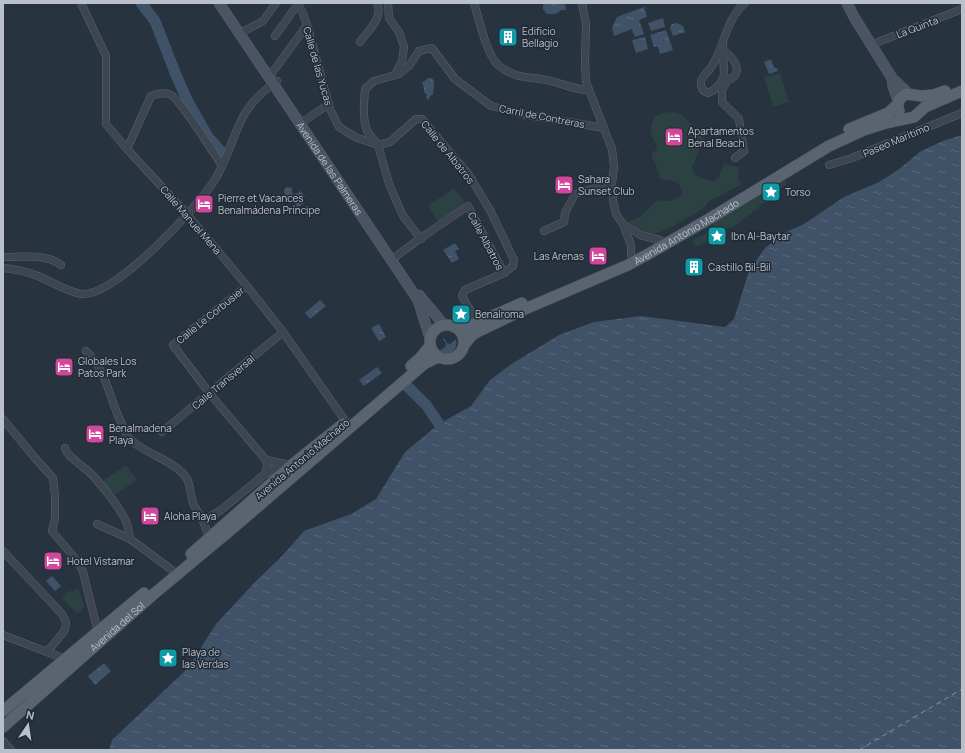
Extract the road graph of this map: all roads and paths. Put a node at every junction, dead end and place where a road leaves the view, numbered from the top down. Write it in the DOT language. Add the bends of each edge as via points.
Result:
graph roads {
  1 [pos="81,3"];
  2 [pos="221,3"];
  3 [pos="276,3"];
  4 [pos="377,3"];
  5 [pos="388,3"];
  6 [pos="474,3"];
  7 [pos="582,3"];
  8 [pos="745,3"];
  9 [pos="847,3"];
  10 [pos="298,4"];
  11 [pos="962,9"];
  12 [pos="307,25"];
  13 [pos="244,31"];
  14 [pos="275,36"];
  15 [pos="723,39"];
  16 [pos="360,42"];
  17 [pos="872,46"];
  18 [pos="723,55"];
  19 [pos="395,75"];
  20 [pos="726,77"];
  21 [pos="892,78"];
  22 [pos="274,79"];
  23 [pos="962,84"];
  24 [pos="589,90"];
  25 [pos="962,91"];
  26 [pos="910,93"];
  27 [pos="898,103"];
  28 [pos="329,104"];
  29 [pos="920,111"];
  30 [pos="962,113"];
  31 [pos="909,118"];
  32 [pos="304,121"];
  33 [pos="604,128"];
  34 [pos="378,145"];
  35 [pos="127,149"];
  36 [pos="735,158"];
  37 [pos="222,165"];
  38 [pos="829,165"];
  39 [pos="612,183"];
  40 [pos="188,214"];
  41 [pos="623,224"];
  42 [pos="544,231"];
  43 [pos="423,237"];
  44 [pos="660,240"];
  45 [pos="631,255"];
  46 [pos="3,257"];
  47 [pos="393,259"];
  48 [pos="61,265"];
  49 [pos="3,268"];
  50 [pos="504,272"];
  51 [pos="246,286"];
  52 [pos="477,322"];
  53 [pos="449,326"];
  54 [pos="283,332"];
  55 [pos="430,342"];
  56 [pos="464,345"];
  57 [pos="86,351"];
  58 [pos="438,357"];
  59 [pos="210,394"];
  60 [pos="3,419"];
  61 [pos="346,422"];
  62 [pos="162,432"];
  63 [pos="66,448"];
  64 [pos="266,460"];
  65 [pos="288,464"];
  66 [pos="265,474"];
  67 [pos="203,521"];
  68 [pos="97,524"];
  69 [pos="233,528"];
  70 [pos="130,539"];
  71 [pos="214,539"];
  72 [pos="3,551"];
  73 [pos="172,570"];
  74 [pos="98,632"];
  75 [pos="3,635"];
  76 [pos="47,652"];
  77 [pos="65,659"];
  78 [pos="3,711"];
  79 [pos="3,728"];
  80 [pos="3,741"];
  81 [pos="11,750"];
  1 -- 35 [label="street, Calle Manuel Mena" via="106,56 106,124"];
  2 -- 13 [label="street, Avenida de las Palmeras"];
  2 -- 22 [label="street, Avenida de las Palmeras"];
  3 -- 13 [label="street" via="263,21"];
  4 -- 16 [label="street" via="378,17"];
  5 -- 19 [label="street" via="389,18 399,32 404,47 402,61"];
  6 -- 24 [label="street" via="492,55 498,64 516,75"];
  7 -- 24 [label="street" via="586,24 586,82"];
  8 -- 15 [label="street" via="731,22"];
  9 -- 17 [label="street"];
  10 -- 12 [label="street, Calle de las Yucas"];
  10 -- 14 [label="street"];
  11 -- 17 [label="street, La Quinta"];
  12 -- 22 [label="street"];
  12 -- 28 [label="street, Calle de las Yucas"];
  13 -- 22 [label="street, Avenida de las Palmeras"];
  15 -- 18 [label="street"];
  15 -- 20 [label="street" via="712,66 701,80 701,87 708,93 713,91"];
  17 -- 21 [label="street"];
  18 -- 20 [label="street"];
  18 -- 20 [label="street" via="726,53 732,57 737,67 734,77"];
  19 -- 33 [label="street, Carril de Contreras" via="409,66 419,51 432,48 455,79 491,106"];
  19 -- 34 [label="street, Carril de Contreras" via="374,81 365,89 365,125"];
  20 -- 36 [label="street" via="722,102 739,119 744,151"];
  21 -- 26 [label="street"];
  21 -- 27 [label="street"];
  22 -- 32 [label="street, Avenida de las Palmeras"];
  22 -- 37 [label="street" via="244,114"];
  22 -- 47 [label="street, Avenida de las Palmeras"];
  23 -- 26 [label="main road" via="934,95"];
  24 -- 33 [label="street"];
  25 -- 29 [label="main road"];
  26 -- 27 [label="main road" via="903,96"];
  26 -- 29 [label="main road" via="917,97 921,104"];
  27 -- 31 [label="main road" via="901,115"];
  27 -- 44 [label="main road, Avenida Antonio Machado" via="888,112 819,144"];
  28 -- 32 [label="street"];
  28 -- 34 [label="street, Calle de las Yucas" via="339,127 355,138"];
  29 -- 31 [label="main road"];
  30 -- 38 [label="street, Paseo Marítimo"];
  31 -- 56 [label="main road, Avenida Antonio Machado" via="864,130 829,146 628,265 477,332"];
  32 -- 47 [label="street, Avenida de las Palmeras"];
  33 -- 39 [label="street" via="612,149"];
  34 -- 43 [label="street" via="389,184 403,216"];
  34 -- 50 [label="street, Calle de Albatros" via="390,142 416,119 422,119 469,174 491,212 514,260 512,266"];
  35 -- 37 [label="street" via="151,96 160,93 170,94"];
  35 -- 40 [label="street, Calle Manuel Mena"];
  37 -- 40 [label="street" via="212,183"];
  39 -- 41 [label="street" via="616,214"];
  39 -- 42 [label="street" via="575,194 564,222"];
  40 -- 49 [label="street" via="119,279 95,292 82,294 38,276"];
  40 -- 51 [label="street, Calle Manuel Mena"];
  41 -- 44 [label="street" via="640,235"];
  41 -- 45 [label="street" via="631,245"];
  43 -- 47 [label="street, Calle Albatros"];
  43 -- 50 [label="street, Calle Albatros" via="468,206"];
  44 -- 45 [label="main road, Avenida Antonio Machado"];
  45 -- 52 [label="main road, Avenida Antonio Machado"];
  46 -- 48 [label="street" via="44,258"];
  47 -- 53 [label="street, Avenida de las Palmeras" via="420,297"];
  47 -- 55 [label="street, Avenida de las Palmeras" via="418,300"];
  50 -- 52 [label="street, Calle Albatros" via="464,290 462,296"];
  51 -- 54 [label="street, Calle Manuel Mena"];
  51 -- 59 [label="street, Calle Le Corbusier" via="173,345"];
  52 -- 53 [label="main road, Avenida Antonio Machado" via="465,328"];
  53 -- 55 [label="main road" via="435,330"];
  53 -- 56 [label="main road" via="462,334"];
  54 -- 59 [label="street, Calle Transversal"];
  54 -- 61 [label="street, Calle Manuel Mena"];
  55 -- 58 [label="main road" via="431,350"];
  55 -- 61 [label="main road, Avenida Antonio Machado" via="420,358"];
  56 -- 58 [label="main road" via="454,358 449,360"];
  57 -- 67 [label="street" via="106,380 127,436 184,475 189,484 193,504"];
  58 -- 69 [label="main road, Avenida Antonio Machado" via="424,364"];
  59 -- 62 [label="street, Calle Transversal"];
  59 -- 64 [label="street"];
  60 -- 74 [label="street" via="53,478 56,495 52,531 78,562 83,572"];
  61 -- 65 [label="main road, Avenida Antonio Machado"];
  63 -- 70 [label="street" via="70,456 95,477 116,506 128,526"];
  64 -- 65 [label="street"];
  64 -- 66 [label="street"];
  65 -- 66 [label="street"];
  65 -- 71 [label="main road, Avenida Antonio Machado"];
  66 -- 67 [label="street" via="221,510"];
  67 -- 71 [label="street"];
  68 -- 70 [label="street"];
  69 -- 71 [label="main road, Avenida del Sol"];
  70 -- 73 [label="street"];
  71 -- 73 [label="main road, Avenida Antonio Machado"];
  71 -- 79 [label="main road, Avenida del Sol"];
  72 -- 76 [label="street" via="62,614 66,622 65,630"];
  73 -- 74 [label="main road, Avenida del Sol"];
  74 -- 77 [label="main road, Avenida del Sol"];
  75 -- 76 [label="street"];
  76 -- 77 [label="street"];
  77 -- 78 [label="main road, Avenida del Sol"];
  80 -- 81 [label="street"];
}
